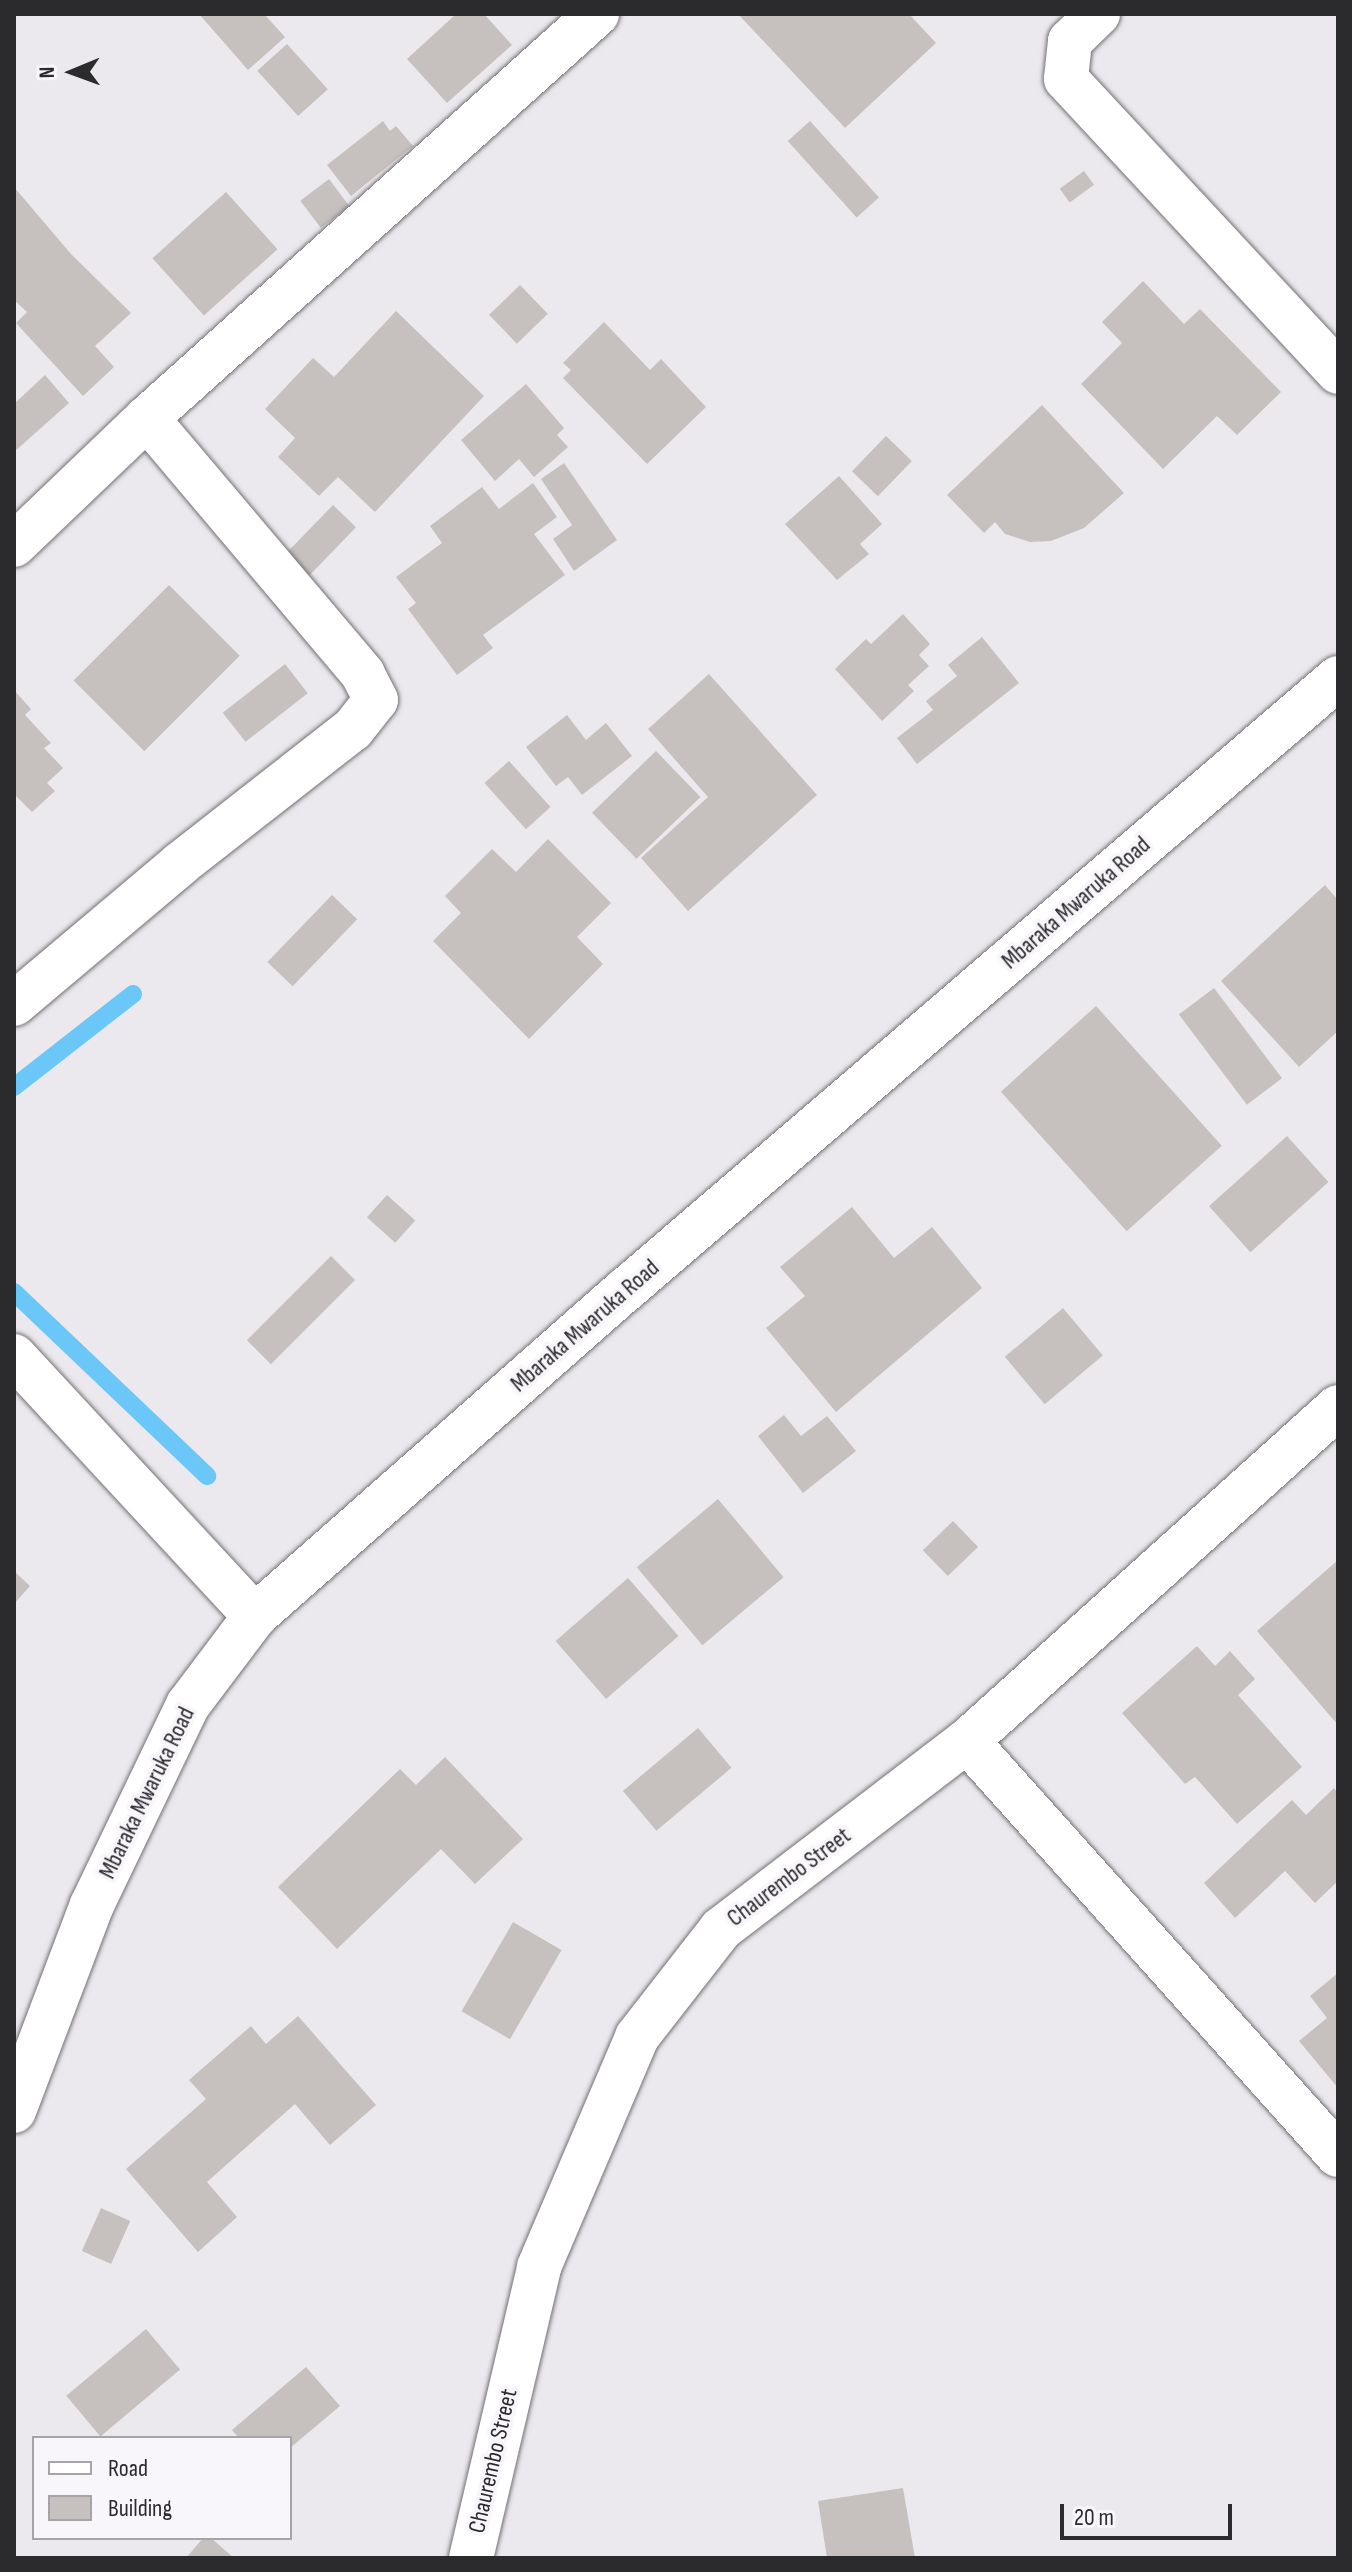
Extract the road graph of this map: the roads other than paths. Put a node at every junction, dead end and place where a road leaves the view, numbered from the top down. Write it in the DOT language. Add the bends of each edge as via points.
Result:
graph roads {
  1 [pos="597,14"];
  2 [pos="1098,14"];
  3 [pos="1338,372"];
  4 [pos="147,418"];
  5 [pos="14,545"];
  6 [pos="1338,678"];
  7 [pos="14,1004"];
  8 [pos="14,1356"];
  9 [pos="1338,1407"];
  10 [pos="255,1616"];
  11 [pos="967,1741"];
  12 [pos="14,2111"];
  13 [pos="1338,2155"];
  14 [pos="471,2558"];
  1 -- 4 [label="street"];
  2 -- 3 [label="street" via="1070,41 1066,79"];
  4 -- 5 [label="street"];
  4 -- 7 [label="street" via="363,674 376,700 353,729 180,864"];
  6 -- 10 [label="street, Mbaraka Mwaruka Road" via="612,1301"];
  8 -- 10 [label="street"];
  9 -- 11 [label="street, Chaurembo Street"];
  10 -- 12 [label="street, Mbaraka Mwaruka Road" via="188,1705 92,1905"];
  11 -- 13 [label="street"];
  11 -- 14 [label="street, Chaurembo Street" via="721,1929 637,2037 539,2267"];
}
